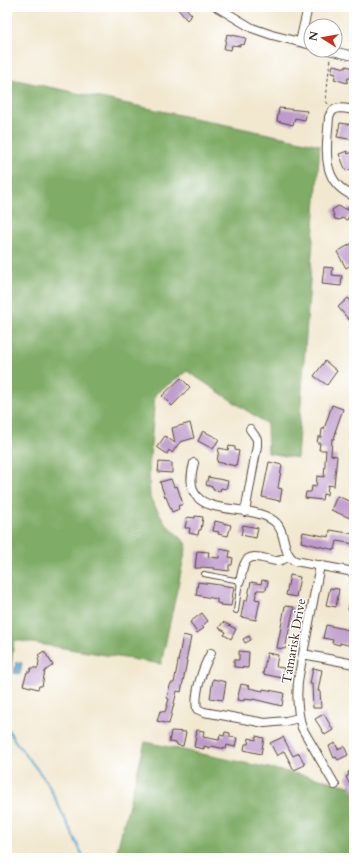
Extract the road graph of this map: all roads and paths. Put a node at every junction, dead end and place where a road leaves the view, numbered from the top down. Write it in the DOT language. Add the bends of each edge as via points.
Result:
graph roads {
  1 [pos="217,7"];
  2 [pos="308,7"];
  3 [pos="300,42"];
  4 [pos="303,43"];
  5 [pos="343,54"];
  6 [pos="354,56"];
  7 [pos="330,58"];
  8 [pos="333,109"];
  9 [pos="354,110"];
  10 [pos="354,196"];
  11 [pos="250,429"];
  12 [pos="354,452"];
  13 [pos="354,460"];
  14 [pos="194,463"];
  15 [pos="245,512"];
  16 [pos="289,556"];
  17 [pos="320,565"];
  18 [pos="354,572"];
  19 [pos="204,574"];
  20 [pos="240,581"];
  21 [pos="236,611"];
  22 [pos="211,653"];
  23 [pos="303,654"];
  24 [pos="354,664"];
  25 [pos="299,718"];
  26 [pos="335,785"];
  1 -- 3 [label="street" via="252,28"];
  2 -- 3 [label="street"];
  3 -- 4 [label="street"];
  5 -- 6 [label="street"];
  7 -- 8 [label="path" via="326,101"];
  8 -- 9 [label="street"];
  8 -- 10 [label="street" via="329,117 326,152 328,167 338,185 346,193"];
  11 -- 15 [label="street" via="257,439 257,446"];
  12 -- 13 [label="street"];
  14 -- 15 [label="street" via="191,484 199,498 213,506"];
  15 -- 16 [label="street" via="263,515 276,523"];
  16 -- 17 [label="street" via="295,561"];
  16 -- 20 [label="street" via="276,561 249,558 244,564"];
  17 -- 18 [label="street"];
  17 -- 23 [label="street, Tamarisk Drive"];
  19 -- 20 [label="lane"];
  20 -- 21 [label="lane"];
  22 -- 25 [label="street" via="202,674 197,709 265,723"];
  23 -- 24 [label="street"];
  23 -- 25 [label="street, Tamarisk Drive" via="297,686"];
  25 -- 26 [label="street, Tamarisk Drive" via="313,749"];
}
